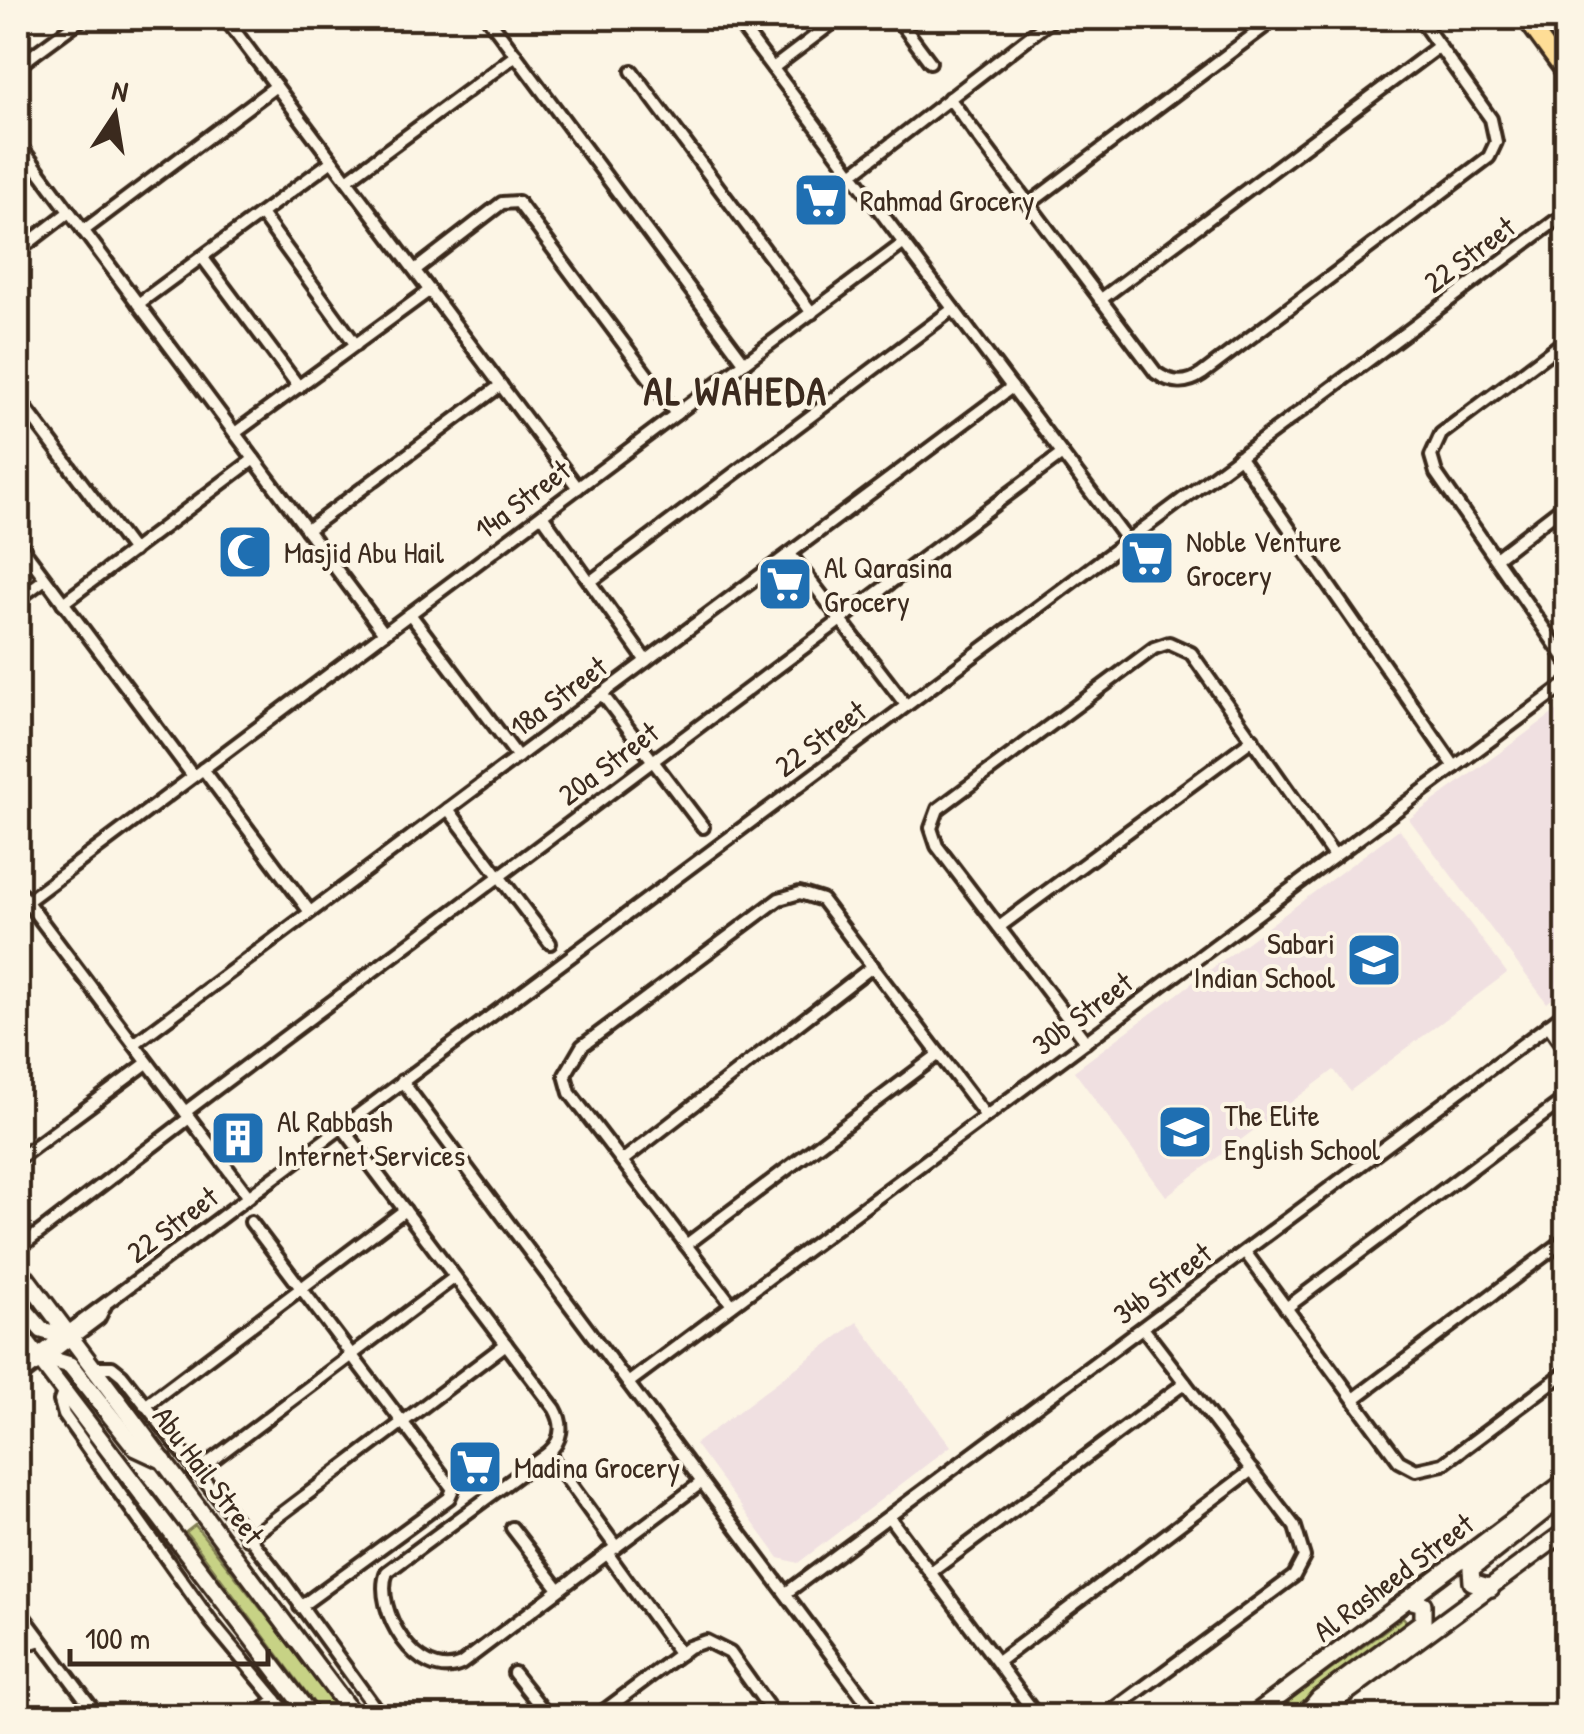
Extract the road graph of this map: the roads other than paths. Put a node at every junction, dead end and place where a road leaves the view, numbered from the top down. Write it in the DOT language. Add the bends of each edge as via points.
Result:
graph roads {
  1 [pos="83,18"];
  2 [pos="225,18"];
  3 [pos="488,18"];
  4 [pos="735,18"];
  5 [pos="839,18"];
  6 [pos="896,18"];
  7 [pos="1054,18"];
  8 [pos="1276,18"];
  9 [pos="1420,18"];
  10 [pos="1525,18"];
  11 [pos="1439,46"];
  12 [pos="516,55"];
  13 [pos="930,62"];
  14 [pos="18,66"];
  15 [pos="772,68"];
  16 [pos="632,71"];
  17 [pos="1566,74"];
  18 [pos="276,86"];
  19 [pos="949,98"];
  20 [pos="18,143"];
  21 [pos="332,161"];
  22 [pos="852,174"];
  23 [pos="347,180"];
  24 [pos="1029,204"];
  25 [pos="69,212"];
  26 [pos="1566,213"];
  27 [pos="260,214"];
  28 [pos="83,231"];
  29 [pos="904,244"];
  30 [pos="18,250"];
  31 [pos="202,257"];
  32 [pos="414,270"];
  33 [pos="430,290"];
  34 [pos="1100,300"];
  35 [pos="138,304"];
  36 [pos="953,309"];
  37 [pos="812,312"];
  38 [pos="1566,340"];
  39 [pos="356,345"];
  40 [pos="745,362"];
  41 [pos="501,386"];
  42 [pos="299,387"];
  43 [pos="1012,387"];
  44 [pos="18,398"];
  45 [pos="676,414"];
  46 [pos="235,434"];
  47 [pos="1062,454"];
  48 [pos="1239,456"];
  49 [pos="254,459"];
  50 [pos="578,488"];
  51 [pos="1566,504"];
  52 [pos="542,515"];
  53 [pos="307,530"];
  54 [pos="1126,540"];
  55 [pos="18,542"];
  56 [pos="133,551"];
  57 [pos="790,554"];
  58 [pos="1496,558"];
  59 [pos="45,579"];
  60 [pos="590,582"];
  61 [pos="18,600"];
  62 [pos="63,603"];
  63 [pos="410,614"];
  64 [pos="840,618"];
  65 [pos="384,633"];
  66 [pos="646,660"];
  67 [pos="1566,660"];
  68 [pos="1566,684"];
  69 [pos="602,694"];
  70 [pos="906,705"];
  71 [pos="1253,739"];
  72 [pos="518,756"];
  73 [pos="652,760"];
  74 [pos="1455,767"];
  75 [pos="198,773"];
  76 [pos="448,809"];
  77 [pos="703,827"];
  78 [pos="1334,856"];
  79 [pos="500,876"];
  80 [pos="18,890"];
  81 [pos="26,902"];
  82 [pos="310,912"];
  83 [pos="999,928"];
  84 [pos="550,942"];
  85 [pos="873,966"];
  86 [pos="1566,1012"];
  87 [pos="1548,1025"];
  88 [pos="1086,1042"];
  89 [pos="134,1044"];
  90 [pos="1566,1051"];
  91 [pos="939,1054"];
  92 [pos="148,1064"];
  93 [pos="402,1081"];
  94 [pos="1566,1098"];
  95 [pos="187,1115"];
  96 [pos="986,1116"];
  97 [pos="342,1127"];
  98 [pos="18,1159"];
  99 [pos="622,1160"];
  100 [pos="250,1197"];
  101 [pos="405,1210"];
  102 [pos="250,1222"];
  103 [pos="1566,1239"];
  104 [pos="24,1244"];
  105 [pos="686,1245"];
  106 [pos="1245,1252"];
  107 [pos="18,1267"];
  108 [pos="455,1277"];
  109 [pos="301,1288"];
  110 [pos="18,1302"];
  111 [pos="732,1305"];
  112 [pos="1286,1308"];
  113 [pos="1142,1328"];
  114 [pos="18,1331"];
  115 [pos="66,1336"];
  116 [pos="506,1344"];
  117 [pos="352,1356"];
  118 [pos="47,1361"];
  119 [pos="94,1367"];
  120 [pos="18,1369"];
  121 [pos="1566,1372"];
  122 [pos="18,1379"];
  123 [pos="628,1383"];
  124 [pos="1185,1383"];
  125 [pos="64,1390"];
  126 [pos="1354,1400"];
  127 [pos="145,1406"];
  128 [pos="402,1422"];
  129 [pos="548,1453"];
  130 [pos="164,1460"];
  131 [pos="1252,1470"];
  132 [pos="195,1474"];
  133 [pos="702,1482"];
  134 [pos="1566,1482"];
  135 [pos="1566,1494"];
  136 [pos="889,1516"];
  137 [pos="512,1528"];
  138 [pos="1566,1530"];
  139 [pos="248,1539"];
  140 [pos="611,1550"];
  141 [pos="931,1572"];
  142 [pos="1491,1588"];
  143 [pos="559,1589"];
  144 [pos="786,1593"];
  145 [pos="1409,1600"];
  146 [pos="300,1607"];
  147 [pos="18,1610"];
  148 [pos="41,1640"];
  149 [pos="18,1647"];
  150 [pos="680,1654"];
  151 [pos="998,1661"];
  152 [pos="514,1672"];
  153 [pos="276,1700"];
  154 [pos="98,1716"];
  155 [pos="255,1716"];
  156 [pos="288,1716"];
  157 [pos="312,1716"];
  158 [pos="354,1716"];
  159 [pos="381,1716"];
  160 [pos="548,1716"];
  161 [pos="597,1716"];
  162 [pos="775,1716"];
  163 [pos="878,1716"];
  164 [pos="1038,1716"];
  165 [pos="1105,1716"];
  166 [pos="1252,1716"];
  167 [pos="1304,1716"];
  168 [pos="1315,1716"];
  1 -- 14 [label="street"];
  2 -- 18 [label="street"];
  3 -- 12 [label="street"];
  4 -- 15 [label="street"];
  5 -- 15 [label="street"];
  6 -- 13 [label="street"];
  7 -- 19 [label="street"];
  8 -- 24 [label="street"];
  9 -- 11 [label="street"];
  10 -- 17 [label="main road"];
  11 -- 34 [label="street"];
  11 -- 34 [label="street" via="1491,119 1496,135 1484,163 1202,374 1178,382 1156,373"];
  12 -- 23 [label="street"];
  12 -- 40 [label="street"];
  15 -- 22 [label="street"];
  16 -- 37 [label="street"];
  18 -- 21 [label="street"];
  18 -- 28 [label="street"];
  19 -- 22 [label="street"];
  19 -- 24 [label="street"];
  20 -- 25 [label="street"];
  21 -- 23 [label="street"];
  21 -- 27 [label="street"];
  22 -- 29 [label="street"];
  23 -- 32 [label="street"];
  24 -- 34 [label="street"];
  25 -- 28 [label="street"];
  25 -- 30 [label="street"];
  26 -- 48 [label="street, 22 Street"];
  27 -- 31 [label="street"];
  27 -- 39 [label="street"];
  28 -- 35 [label="street"];
  29 -- 36 [label="street"];
  29 -- 37 [label="street, 14a Street"];
  31 -- 35 [label="street"];
  31 -- 42 [label="street"];
  32 -- 33 [label="street"];
  32 -- 45 [label="street" via="502,203 518,202"];
  33 -- 39 [label="street"];
  33 -- 41 [label="street"];
  35 -- 46 [label="street"];
  36 -- 43 [label="street"];
  36 -- 60 [label="street"];
  37 -- 40 [label="street, 14a Street"];
  38 -- 58 [label="street" via="1441,434 1432,448 1436,473"];
  39 -- 42 [label="street"];
  40 -- 45 [label="street, 14a Street"];
  41 -- 50 [label="street"];
  41 -- 53 [label="street"];
  42 -- 46 [label="street"];
  43 -- 47 [label="street"];
  43 -- 57 [label="street, 18a Street"];
  44 -- 56 [label="street"];
  45 -- 50 [label="street, 14a Street"];
  46 -- 49 [label="street"];
  47 -- 54 [label="street"];
  47 -- 64 [label="street, 20a Street"];
  48 -- 54 [label="street, 22 Street"];
  48 -- 74 [label="street"];
  49 -- 53 [label="street"];
  49 -- 56 [label="street"];
  50 -- 52 [label="street, 14a Street"];
  51 -- 58 [label="street"];
  52 -- 60 [label="street"];
  52 -- 63 [label="street, 14a Street"];
  53 -- 65 [label="street"];
  54 -- 70 [label="street, 22 Street"];
  55 -- 59 [label="street"];
  56 -- 62 [label="street"];
  57 -- 64 [label="street"];
  57 -- 66 [label="street, 18a Street"];
  58 -- 67 [label="street"];
  59 -- 61 [label="street"];
  59 -- 62 [label="street"];
  60 -- 66 [label="street"];
  62 -- 75 [label="street"];
  63 -- 65 [label="street, 14a Street"];
  63 -- 72 [label="street"];
  64 -- 70 [label="street"];
  64 -- 73 [label="street, 20a Street"];
  65 -- 75 [label="street, 14a Street"];
  66 -- 69 [label="street, 18a Street"];
  68 -- 74 [label="street, 30b Street"];
  69 -- 72 [label="street, 18a Street"];
  69 -- 73 [label="street"];
  70 -- 93 [label="street, 22 Street"];
  71 -- 78 [label="street"];
  71 -- 83 [label="street"];
  71 -- 83 [label="street" via="1191,653 1177,645 1154,648 938,809 934,841"];
  72 -- 76 [label="street, 18a Street"];
  73 -- 77 [label="street"];
  73 -- 79 [label="street, 20a Street"];
  74 -- 78 [label="street, 30b Street"];
  75 -- 81 [label="street, 14a Street"];
  75 -- 82 [label="street"];
  76 -- 79 [label="street"];
  76 -- 82 [label="street, 18a Street"];
  78 -- 88 [label="street, 30b Street"];
  79 -- 84 [label="street"];
  79 -- 95 [label="street, 20a Street"];
  80 -- 81 [label="street"];
  81 -- 89 [label="street"];
  82 -- 89 [label="street, 18a Street"];
  83 -- 88 [label="street"];
  85 -- 91 [label="street"];
  85 -- 99 [label="street"];
  85 -- 99 [label="street" via="822,900 800,892 779,899 582,1046 564,1075 570,1094"];
  86 -- 87 [label="street, 34b Street"];
  87 -- 90 [label="street"];
  87 -- 106 [label="street, 34b Street"];
  88 -- 96 [label="street, 30b Street"];
  89 -- 92 [label="street"];
  91 -- 96 [label="street"];
  91 -- 105 [label="street"];
  92 -- 95 [label="street"];
  92 -- 98 [label="street"];
  93 -- 97 [label="street, 22 Street"];
  93 -- 123 [label="street"];
  94 -- 112 [label="street"];
  95 -- 100 [label="street"];
  95 -- 104 [label="street, 20a Street"];
  96 -- 111 [label="street, 30b Street"];
  97 -- 100 [label="street, 22 Street"];
  97 -- 101 [label="street"];
  99 -- 105 [label="street"];
  100 -- 115 [label="street, 22 Street" via="105,1306 99,1318"];
  101 -- 108 [label="street"];
  101 -- 109 [label="street"];
  102 -- 109 [label="street"];
  103 -- 126 [label="street"];
  105 -- 111 [label="street"];
  106 -- 112 [label="street"];
  106 -- 113 [label="street, 34b Street"];
  107 -- 115 [label="main road, Abu Hail Street"];
  108 -- 116 [label="street"];
  108 -- 117 [label="street"];
  109 -- 117 [label="street"];
  109 -- 127 [label="street"];
  110 -- 115 [label="main road" via="35,1325"];
  111 -- 123 [label="street, 30b Street"];
  112 -- 126 [label="street"];
  113 -- 124 [label="street"];
  113 -- 136 [label="street, 34b Street"];
  114 -- 118 [label="main road"];
  115 -- 118 [label="street, 22 Street"];
  115 -- 119 [label="main road, Abu Hail Street"];
  116 -- 128 [label="street"];
  116 -- 129 [label="street" via="559,1416 558,1441"];
  117 -- 128 [label="street"];
  117 -- 132 [label="street"];
  118 -- 120 [label="street"];
  118 -- 122 [label="street"];
  118 -- 125 [label="main road"];
  118 -- 130 [label="main road" via="77,1373 136,1448"];
  119 -- 127 [label="street" via="117,1370"];
  119 -- 130 [label="main road, Abu Hail Street"];
  121 -- 126 [label="street" via="1426,1471 1400,1461"];
  123 -- 133 [label="street"];
  124 -- 131 [label="street"];
  124 -- 141 [label="street"];
  125 -- 153 [label="street" via="64,1415 212,1623"];
  125 -- 157 [label="main road"];
  127 -- 132 [label="street"];
  128 -- 139 [label="street"];
  128 -- 146 [label="street" via="451,1485 451,1496"];
  129 -- 140 [label="street"];
  129 -- 143 [label="street" via="394,1564 383,1582 387,1614 424,1661 438,1668 461,1664"];
  130 -- 158 [label="main road, Abu Hail Street"];
  131 -- 151 [label="street"];
  131 -- 165 [label="street" via="1301,1536 1304,1557 1294,1576"];
  132 -- 139 [label="street"];
  133 -- 140 [label="street"];
  133 -- 144 [label="street"];
  134 -- 145 [label="main road, Al Rasheed Street"];
  135 -- 142 [label="main road" via="1471,1569 1472,1582"];
  136 -- 141 [label="street"];
  136 -- 144 [label="street, 34b Street"];
  137 -- 143 [label="street"];
  138 -- 142 [label="main road"];
  139 -- 146 [label="street"];
  140 -- 143 [label="street"];
  140 -- 150 [label="street"];
  141 -- 151 [label="street"];
  142 -- 168 [label="main road"];
  144 -- 163 [label="street"];
  145 -- 166 [label="main road, Al Rasheed Street"];
  145 -- 167 [label="main road" via="1422,1604 1423,1622"];
  146 -- 159 [label="street"];
  147 -- 148 [label="street"];
  148 -- 149 [label="street"];
  148 -- 154 [label="street"];
  150 -- 161 [label="street"];
  150 -- 162 [label="street" via="714,1642 730,1653"];
  151 -- 164 [label="street"];
  152 -- 160 [label="street"];
  153 -- 155 [label="street"];
  153 -- 156 [label="street"];
}
